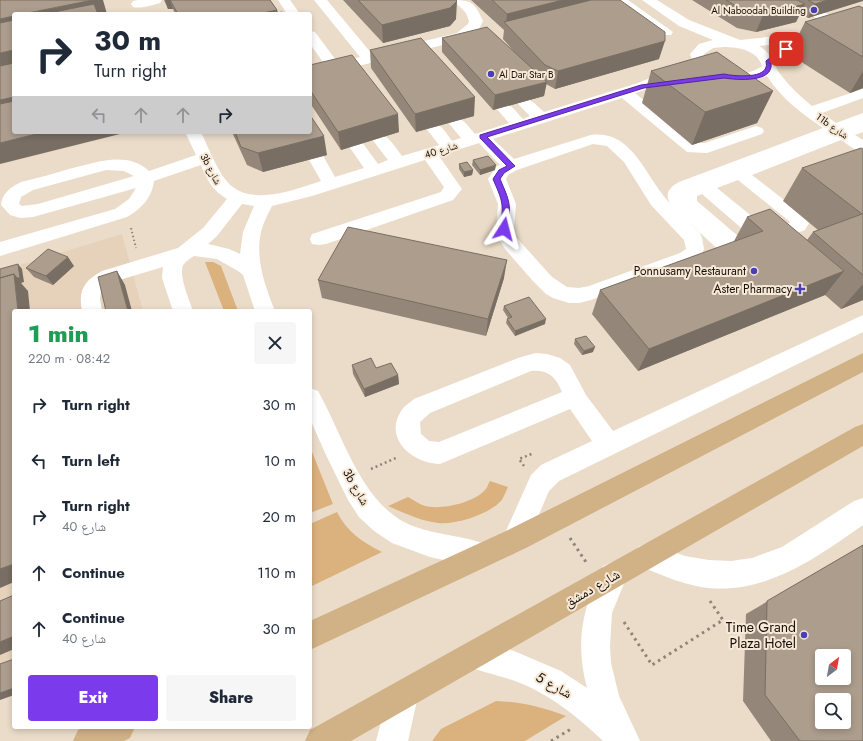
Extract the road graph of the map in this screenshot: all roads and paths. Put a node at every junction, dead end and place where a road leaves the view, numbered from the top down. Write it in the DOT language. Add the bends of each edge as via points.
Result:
graph roads {
  1 [pos="156,0"];
  2 [pos="284,0"];
  3 [pos="320,0"];
  4 [pos="620,0"];
  5 [pos="648,0"];
  6 [pos="463,3"];
  7 [pos="136,6"];
  8 [pos="293,12"];
  9 [pos="819,14"];
  10 [pos="670,15"];
  11 [pos="862,21"];
  12 [pos="650,27"];
  13 [pos="837,27"];
  14 [pos="805,32"];
  15 [pos="312,38"];
  16 [pos="401,38"];
  17 [pos="852,38"];
  18 [pos="737,44"];
  19 [pos="414,53"];
  20 [pos="698,54"];
  21 [pos="774,59"];
  22 [pos="376,61"];
  23 [pos="333,72"];
  24 [pos="730,77"];
  25 [pos="312,78"];
  26 [pos="643,86"];
  27 [pos="855,93"];
  28 [pos="618,94"];
  29 [pos="863,98"];
  30 [pos="524,102"];
  31 [pos="503,107"];
  32 [pos="808,110"];
  33 [pos="541,118"];
  34 [pos="863,118"];
  35 [pos="455,121"];
  36 [pos="520,125"];
  37 [pos="863,126"];
  38 [pos="433,127"];
  39 [pos="756,131"];
  40 [pos="840,131"];
  41 [pos="193,134"];
  42 [pos="379,138"];
  43 [pos="477,138"];
  44 [pos="667,144"];
  45 [pos="356,145"];
  46 [pos="449,147"];
  47 [pos="863,147"];
  48 [pos="429,154"];
  49 [pos="205,158"];
  50 [pos="316,158"];
  51 [pos="399,163"];
  52 [pos="511,166"];
  53 [pos="737,170"];
  54 [pos="374,171"];
  55 [pos="146,179"];
  56 [pos="331,184"];
  57 [pos="238,198"];
  58 [pos="265,201"];
  59 [pos="127,210"];
  60 [pos="6,212"];
  61 [pos="319,239"];
  62 [pos="0,249"];
  63 [pos="185,252"];
  64 [pos="140,266"];
  65 [pos="252,272"];
  66 [pos="92,309"];
  67 [pos="182,309"];
  68 [pos="264,309"];
  69 [pos="863,323"];
  70 [pos="863,362"];
  71 [pos="574,397"];
  72 [pos="312,401"];
  73 [pos="863,434"];
  74 [pos="609,445"];
  75 [pos="418,448"];
  76 [pos="349,479"];
  77 [pos="863,510"];
  78 [pos="515,540"];
  79 [pos="481,555"];
  80 [pos="648,556"];
  81 [pos="613,576"];
  82 [pos="723,620"];
  83 [pos="312,635"];
  84 [pos="475,655"];
  85 [pos="652,665"];
  86 [pos="403,696"];
  87 [pos="115,729"];
  88 [pos="622,739"];
  89 [pos="89,741"];
  90 [pos="322,741"];
  91 [pos="392,741"];
  1 -- 7 [label="street"];
  2 -- 8 [label="street"];
  3 -- 22 [label="street"];
  4 -- 12 [label="street"];
  5 -- 10 [label="street"];
  6 -- 19 [label="street" via="475,16 474,26 462,36"];
  9 -- 13 [label="street"];
  10 -- 18 [label="street" via="699,30"];
  10 -- 20 [label="street" via="686,32"];
  11 -- 13 [label="street"];
  13 -- 14 [label="street"];
  13 -- 17 [label="street"];
  14 -- 18 [label="street"];
  14 -- 21 [label="street"];
  15 -- 23 [label="street"];
  16 -- 19 [label="street"];
  18 -- 20 [label="street, شارع 40" via="712,43 704,46"];
  18 -- 21 [label="street, 11b شارع"];
  19 -- 22 [label="street"];
  20 -- 24 [label="street, 11b شارع" via="706,68"];
  20 -- 26 [label="street, شارع 40" via="672,72"];
  21 -- 24 [label="street, شارع 40" via="765,72 758,76"];
  21 -- 32 [label="street, 11b شارع" via="782,86"];
  22 -- 23 [label="street"];
  23 -- 25 [label="street"];
  24 -- 26 [label="street, شارع 40" via="690,79"];
  24 -- 32 [label="street, 11b شارع" via="766,89"];
  26 -- 28 [label="street, شارع 40"];
  27 -- 32 [label="street"];
  28 -- 33 [label="street, شارع 40"];
  28 -- 39 [label="street" via="693,148 707,148"];
  28 -- 44 [label="street"];
  29 -- 32 [label="street"];
  30 -- 33 [label="street"];
  31 -- 36 [label="street"];
  32 -- 40 [label="street, 11b شارع"];
  33 -- 36 [label="street, شارع 40"];
  34 -- 40 [label="street"];
  35 -- 43 [label="street"];
  36 -- 43 [label="street, شارع 40"];
  37 -- 40 [label="street"];
  38 -- 46 [label="street"];
  40 -- 47 [label="street, 11b شارع"];
  40 -- 53 [label="street"];
  41 -- 49 [label="street, 3b شارع"];
  42 -- 51 [label="street"];
  43 -- 46 [label="street, شارع 40"];
  43 -- 52 [label="street"];
  45 -- 54 [label="street"];
  46 -- 48 [label="street, شارع 40"];
  48 -- 51 [label="street, شارع 40"];
  48 -- 61 [label="street" via="452,186 453,189 447,196"];
  49 -- 55 [label="street"];
  49 -- 57 [label="street, 3b شارع" via="217,182 228,193"];
  50 -- 56 [label="street"];
  51 -- 54 [label="street, شارع 40"];
  52 -- 52 [label="street" via="502,171 497,179 506,204 506,236 547,285 557,292 568,296 591,293 687,258 695,249 693,238 657,200 630,159 612,142 591,140"];
  53 -- 53 [label="street" via="795,217 800,223 799,226 774,236 760,234 701,184"];
  54 -- 56 [label="street, شارع 40"];
  55 -- 59 [label="street" via="141,196"];
  55 -- 60 [label="street" via="29,212"];
  55 -- 60 [label="street" via="134,168 118,164 106,165 27,186 12,196"];
  56 -- 58 [label="street, شارع 40"];
  57 -- 58 [label="street, شارع 40"];
  57 -- 63 [label="street" via="210,232"];
  58 -- 65 [label="street" via="254,225 251,240"];
  59 -- 62 [label="street"];
  59 -- 64 [label="path"];
  63 -- 64 [label="street"];
  63 -- 65 [label="street" via="219,252 243,263"];
  63 -- 67 [label="street" via="174,262 172,270 172,278"];
  64 -- 66 [label="street" via="108,276 97,283 90,293"];
  65 -- 68 [label="street"];
  69 -- 74 [label="street"];
  70 -- 78 [label="main road"];
  71 -- 74 [label="street"];
  71 -- 75 [label="street" via="440,453 430,453"];
  71 -- 75 [label="street" via="568,380 555,366 547,362 529,363 422,406 412,415 408,426 410,438"];
  72 -- 76 [label="street, 3b شارع"];
  73 -- 80 [label="main road, شارع دمشق"];
  74 -- 78 [label="street" via="556,469 545,477"];
  75 -- 76 [label="path"];
  76 -- 79 [label="street, 3b شارع" via="362,502 373,515 387,525 419,541"];
  77 -- 80 [label="street" via="797,554 756,571 709,574"];
  78 -- 79 [label="main road"];
  79 -- 83 [label="main road"];
  80 -- 81 [label="main road, شارع دمشق"];
  81 -- 84 [label="main road, شارع دمشق"];
  81 -- 88 [label="street, شارع 5" via="598,614 597,660 609,711"];
  82 -- 85 [label="path"];
  84 -- 86 [label="main road, شارع دمشق"];
  84 -- 88 [label="street, شارع 5" via="500,660 549,681 597,713"];
  86 -- 90 [label="main road, شارع دمشق"];
  86 -- 91 [label="street"];
  87 -- 89 [label="main road"];
}
